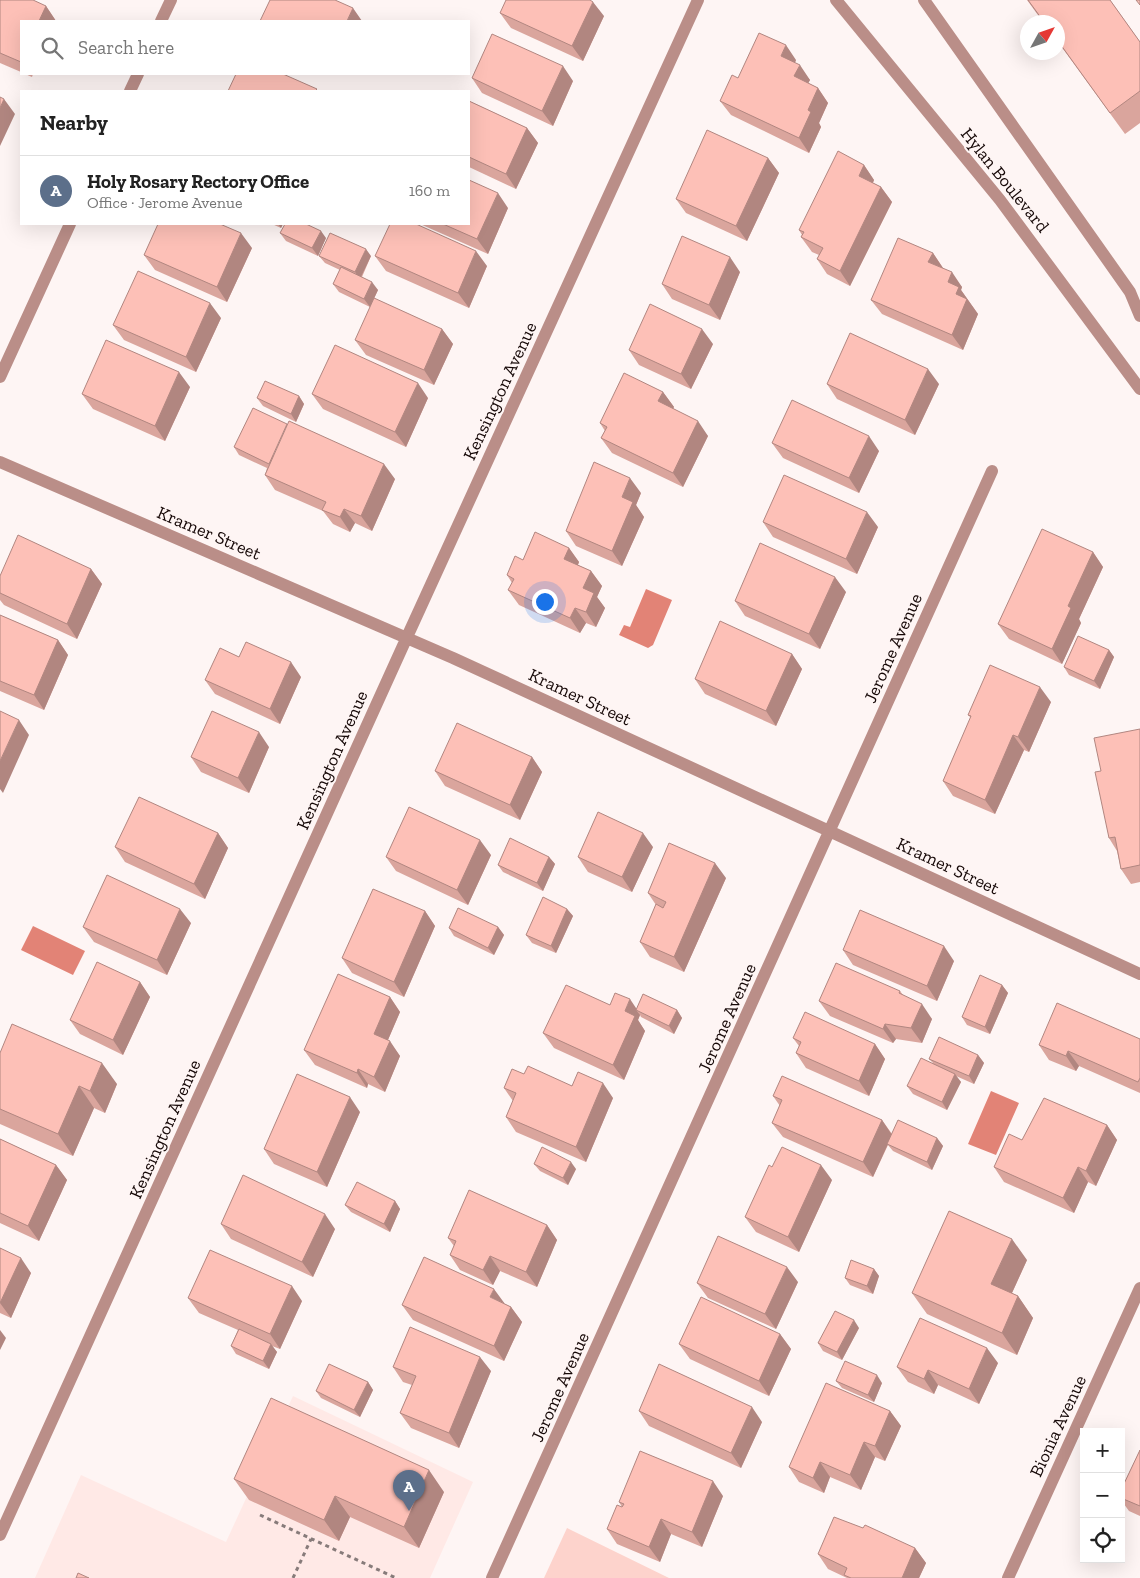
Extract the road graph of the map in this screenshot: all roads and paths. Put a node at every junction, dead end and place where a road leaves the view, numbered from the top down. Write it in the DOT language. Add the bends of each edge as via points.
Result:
graph roads {
  1 [pos="171,0"];
  2 [pos="698,0"];
  3 [pos="836,0"];
  4 [pos="924,0"];
  5 [pos="162,20"];
  6 [pos="138,75"];
  7 [pos="130,90"];
  8 [pos="70,225"];
  9 [pos="1140,316"];
  10 [pos="0,377"];
  11 [pos="1140,388"];
  12 [pos="0,462"];
  13 [pos="992,471"];
  14 [pos="407,637"];
  15 [pos="830,830"];
  16 [pos="1140,974"];
  17 [pos="1140,1288"];
  18 [pos="260,1516"];
  19 [pos="0,1535"];
  20 [pos="311,1539"];
  21 [pos="293,1578"];
  22 [pos="396,1578"];
  23 [pos="492,1578"];
  24 [pos="1008,1578"];
  1 -- 5 [label="street"];
  2 -- 14 [label="street, Kensington Avenue"];
  3 -- 11 [label="street, Hylan Boulevard" via="1011,215"];
  4 -- 9 [label="street, Hylan Boulevard" via="1130,292"];
  6 -- 7 [label="street"];
  8 -- 10 [label="street"];
  12 -- 14 [label="street, Kramer Street"];
  13 -- 15 [label="street, Jerome Avenue"];
  14 -- 15 [label="street, Kramer Street"];
  14 -- 19 [label="street, Kensington Avenue"];
  15 -- 16 [label="street, Kramer Street"];
  15 -- 23 [label="street, Jerome Avenue"];
  17 -- 24 [label="street, Bionia Avenue"];
  18 -- 20 [label="path"];
  20 -- 21 [label="path"];
  20 -- 22 [label="path"];
}
